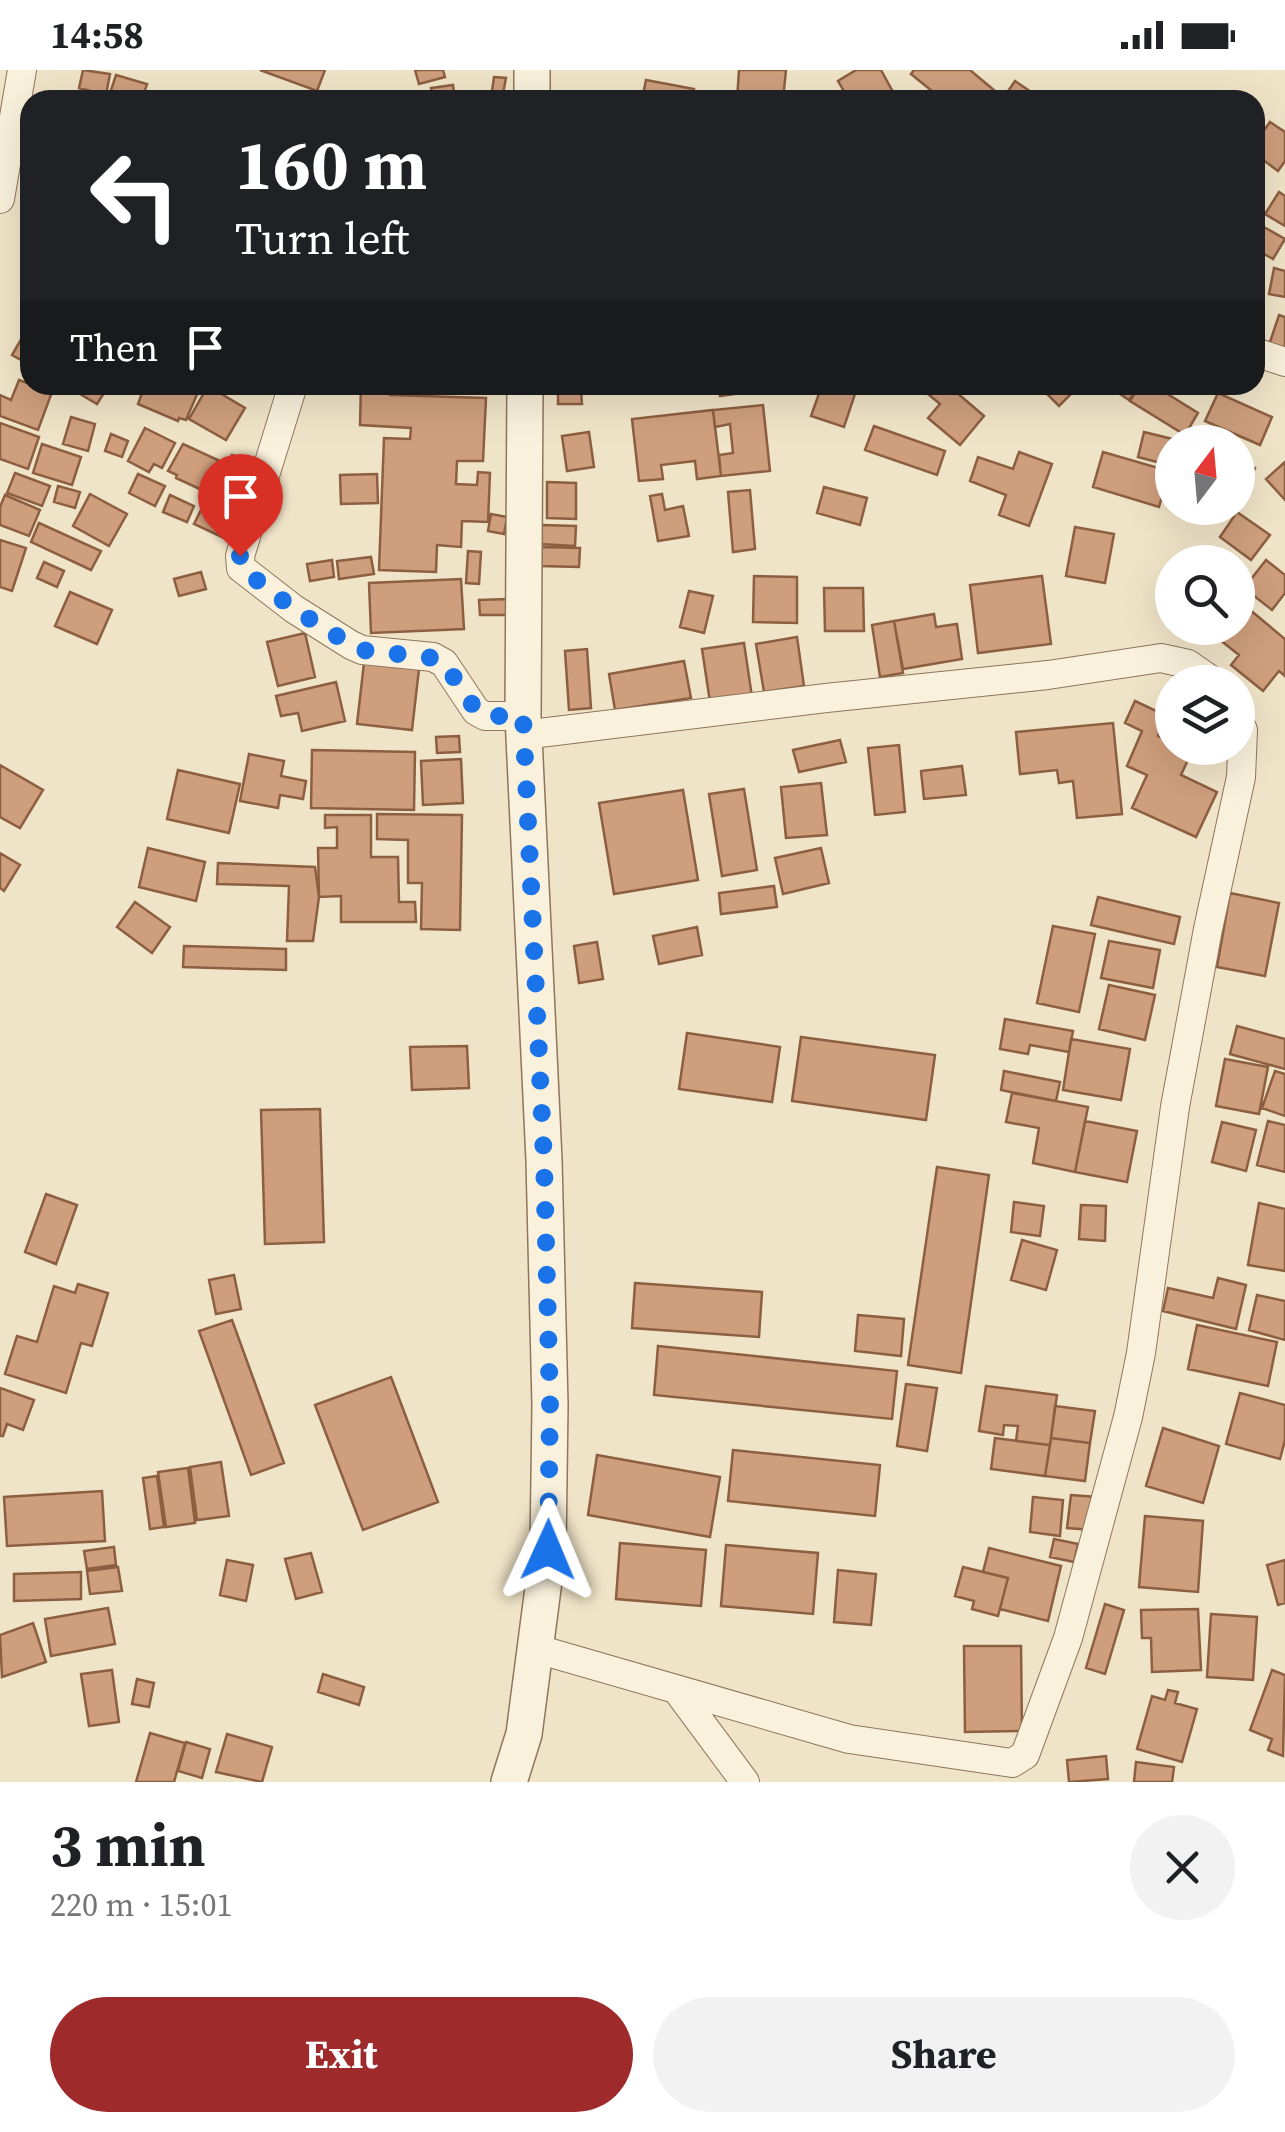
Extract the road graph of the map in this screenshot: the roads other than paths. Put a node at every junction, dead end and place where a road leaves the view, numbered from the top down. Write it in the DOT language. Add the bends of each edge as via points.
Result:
graph roads {
  1 [pos="22,70"];
  2 [pos="0,199"];
  3 [pos="290,395"];
  4 [pos="525,395"];
  5 [pos="1189,665"];
  6 [pos="523,725"];
  7 [pos="1241,765"];
  8 [pos="536,1649"];
  9 [pos="676,1690"];
  10 [pos="509,1782"];
  11 [pos="745,1782"];
  1 -- 2 [label="street"];
  3 -- 6 [label="street" via="241,568 351,645 444,663 476,710"];
  4 -- 6 [label="street"];
  5 -- 6 [label="street" via="1161,658 1048,675"];
  6 -- 8 [label="street" via="550,1405 548,1550"];
  7 -- 9 [label="street" via="1175,1107 1128,1417 1068,1638 1025,1755 1012,1764 849,1739"];
  8 -- 9 [label="street"];
  8 -- 10 [label="street" via="524,1734"];
  9 -- 11 [label="street"];
}
